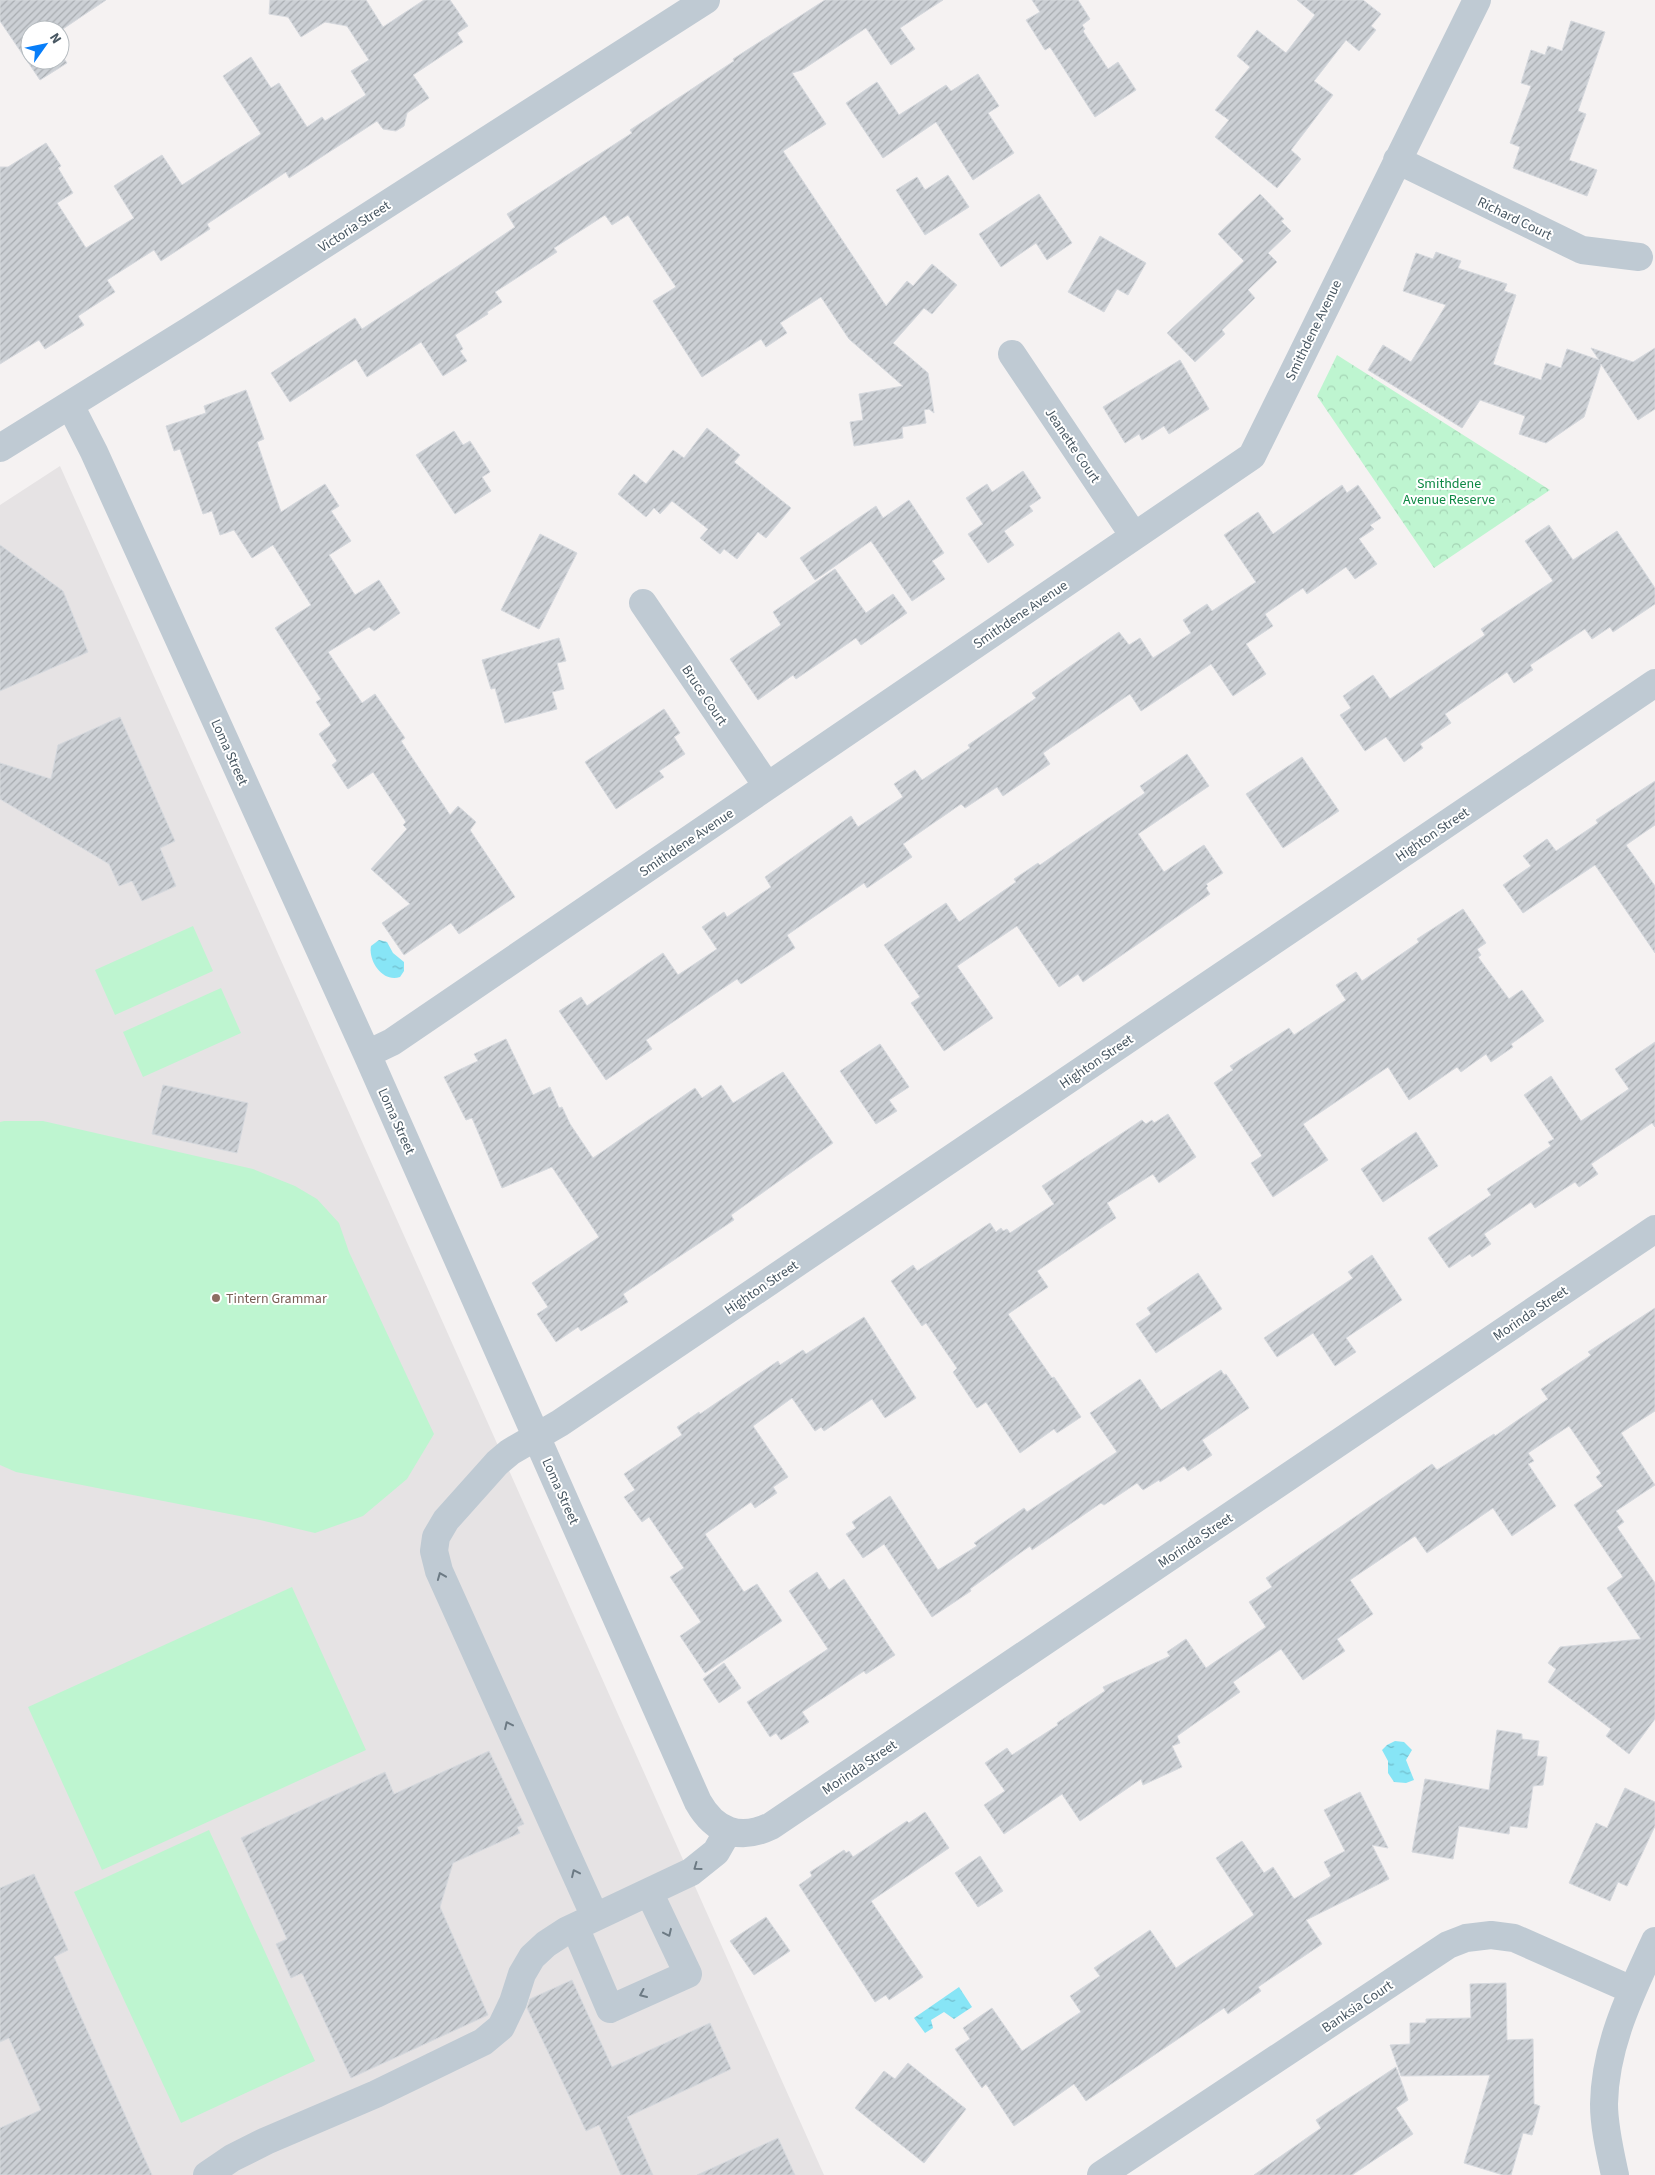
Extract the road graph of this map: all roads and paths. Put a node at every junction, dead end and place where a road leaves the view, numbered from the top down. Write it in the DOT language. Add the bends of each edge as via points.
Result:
graph roads {
  1 [pos="706,0"];
  2 [pos="1477,0"];
  3 [pos="1397,160"];
  4 [pos="1639,257"];
  5 [pos="1012,354"];
  6 [pos="70,405"];
  7 [pos="0,448"];
  8 [pos="1134,536"];
  9 [pos="643,603"];
  10 [pos="1655,683"];
  11 [pos="766,786"];
  12 [pos="367,1054"];
  13 [pos="1655,1228"];
  14 [pos="536,1436"];
  15 [pos="728,1831"];
  16 [pos="649,1892"];
  17 [pos="585,1922"];
  18 [pos="1655,1941"];
  19 [pos="1632,1990"];
  20 [pos="206,2175"];
  21 [pos="1101,2175"];
  22 [pos="1615,2175"];
  1 -- 6 [label="street, Victoria Street"];
  2 -- 3 [label="street, Smithdene Avenue"];
  3 -- 4 [label="street, Richard Court" via="1582,250"];
  3 -- 8 [label="street, Smithdene Avenue" via="1252,456"];
  5 -- 8 [label="street, Jeanette Court"];
  6 -- 7 [label="street, Victoria Street"];
  6 -- 12 [label="street, Loma Street"];
  8 -- 11 [label="street, Smithdene Avenue"];
  9 -- 11 [label="street, Bruce Court"];
  10 -- 14 [label="street, Highton Street"];
  11 -- 12 [label="street, Smithdene Avenue" via="392,1042"];
  12 -- 14 [label="street, Loma Street"];
  13 -- 15 [label="street, Morinda Street" via="771,1826 746,1834"];
  14 -- 15 [label="street, Loma Street" via="698,1802 706,1816"];
  17 -- 14 [label="street, Highton Street, one-way" via="439,1571 434,1551 436,1537 446,1520 467,1496 497,1463"];
  15 -- 16 [label="street, one-way" via="716,1852 696,1869"];
  16 -- 17 [label="street"];
  16 -- 17 [label="street, Highton Street, one-way" via="688,1974 610,2009"];
  17 -- 20 [label="street" via="546,1944 532,1957 501,2027 484,2042 376,2094 266,2141"];
  18 -- 19 [label="street"];
  19 -- 21 [label="street, Banksia Court" via="1514,1938 1491,1935 1466,1938 1448,1945"];
  19 -- 22 [label="street" via="1606,2071 1604,2105"];
}
